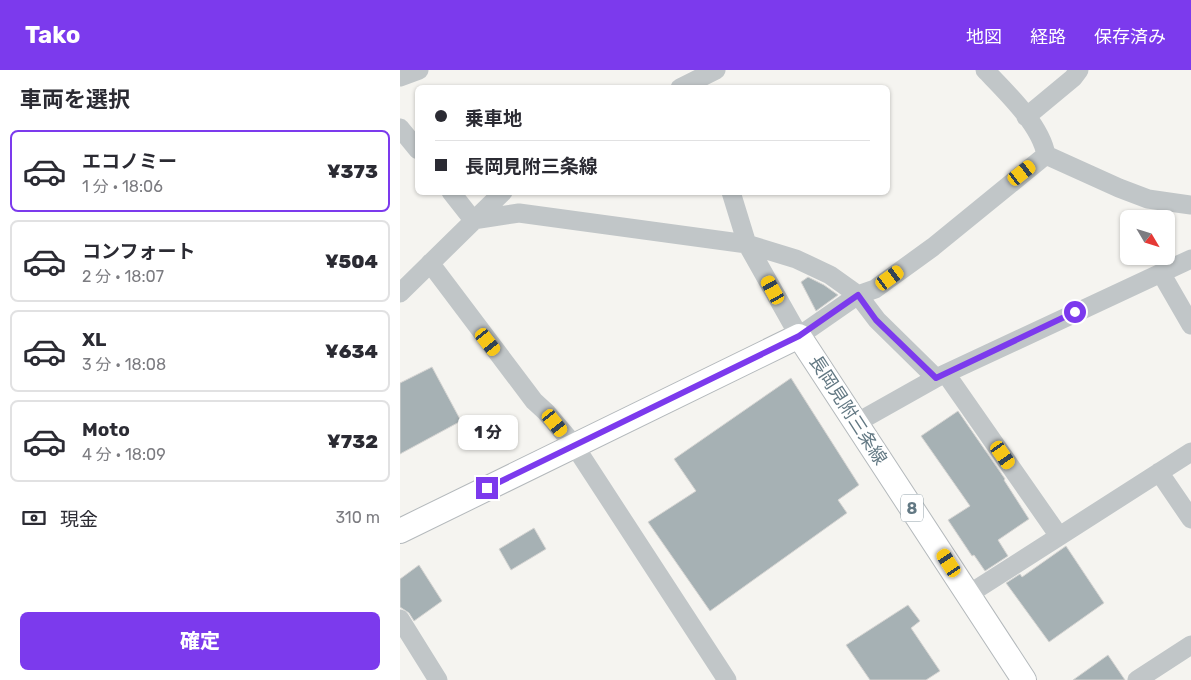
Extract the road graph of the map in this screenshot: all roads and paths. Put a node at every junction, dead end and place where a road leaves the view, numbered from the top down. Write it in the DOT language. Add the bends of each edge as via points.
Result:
graph roads {
  1 [pos="419,70"];
  2 [pos="716,70"];
  3 [pos="985,70"];
  4 [pos="1079,70"];
  5 [pos="400,77"];
  6 [pos="690,81"];
  7 [pos="1026,117"];
  8 [pos="400,128"];
  9 [pos="415,146"];
  10 [pos="1046,155"];
  11 [pos="453,195"];
  12 [pos="500,195"];
  13 [pos="731,195"];
  14 [pos="1191,205"];
  15 [pos="473,220"];
  16 [pos="747,244"];
  17 [pos="1191,259"];
  18 [pos="430,264"];
  19 [pos="1161,273"];
  20 [pos="400,293"];
  21 [pos="858,295"];
  22 [pos="1191,324"];
  23 [pos="799,336"];
  24 [pos="941,376"];
  25 [pos="856,424"];
  26 [pos="574,445"];
  27 [pos="1191,452"];
  28 [pos="1159,472"];
  29 [pos="1191,519"];
  30 [pos="400,531"];
  31 [pos="1059,536"];
  32 [pos="969,594"];
  33 [pos="400,619"];
  34 [pos="1189,652"];
  35 [pos="438,680"];
  36 [pos="727,680"];
  37 [pos="1024,680"];
  38 [pos="1137,680"];
  1 -- 5 [label="street"];
  2 -- 6 [label="street"];
  3 -- 7 [label="street" via="1011,96"];
  4 -- 7 [label="street"];
  7 -- 10 [label="street" via="1044,142"];
  8 -- 9 [label="street"];
  10 -- 14 [label="street" via="1148,199"];
  10 -- 21 [label="street" via="933,248 875,289"];
  11 -- 15 [label="street"];
  12 -- 15 [label="street"];
  13 -- 16 [label="street"];
  15 -- 16 [label="street" via="519,213"];
  15 -- 18 [label="street"];
  16 -- 21 [label="street" via="796,259 830,275"];
  16 -- 23 [label="street"];
  17 -- 19 [label="street"];
  18 -- 20 [label="street"];
  18 -- 26 [label="street" via="534,401"];
  19 -- 22 [label="street"];
  19 -- 24 [label="street"];
  21 -- 23 [label="street"];
  21 -- 24 [label="street" via="876,320"];
  23 -- 25 [label="main road, 長岡見附三条線 / 8"];
  23 -- 26 [label="main road, 長岡見附三条線"];
  24 -- 25 [label="street"];
  24 -- 31 [label="street"];
  25 -- 32 [label="main road, 長岡見附三条線 / 8"];
  26 -- 30 [label="main road, 長岡見附三条線"];
  26 -- 36 [label="street"];
  27 -- 28 [label="street"];
  28 -- 29 [label="street"];
  28 -- 31 [label="street"];
  31 -- 32 [label="street"];
  32 -- 37 [label="main road, 長岡見附三条線 / 8"];
  33 -- 35 [label="street"];
  34 -- 38 [label="street"];
}
